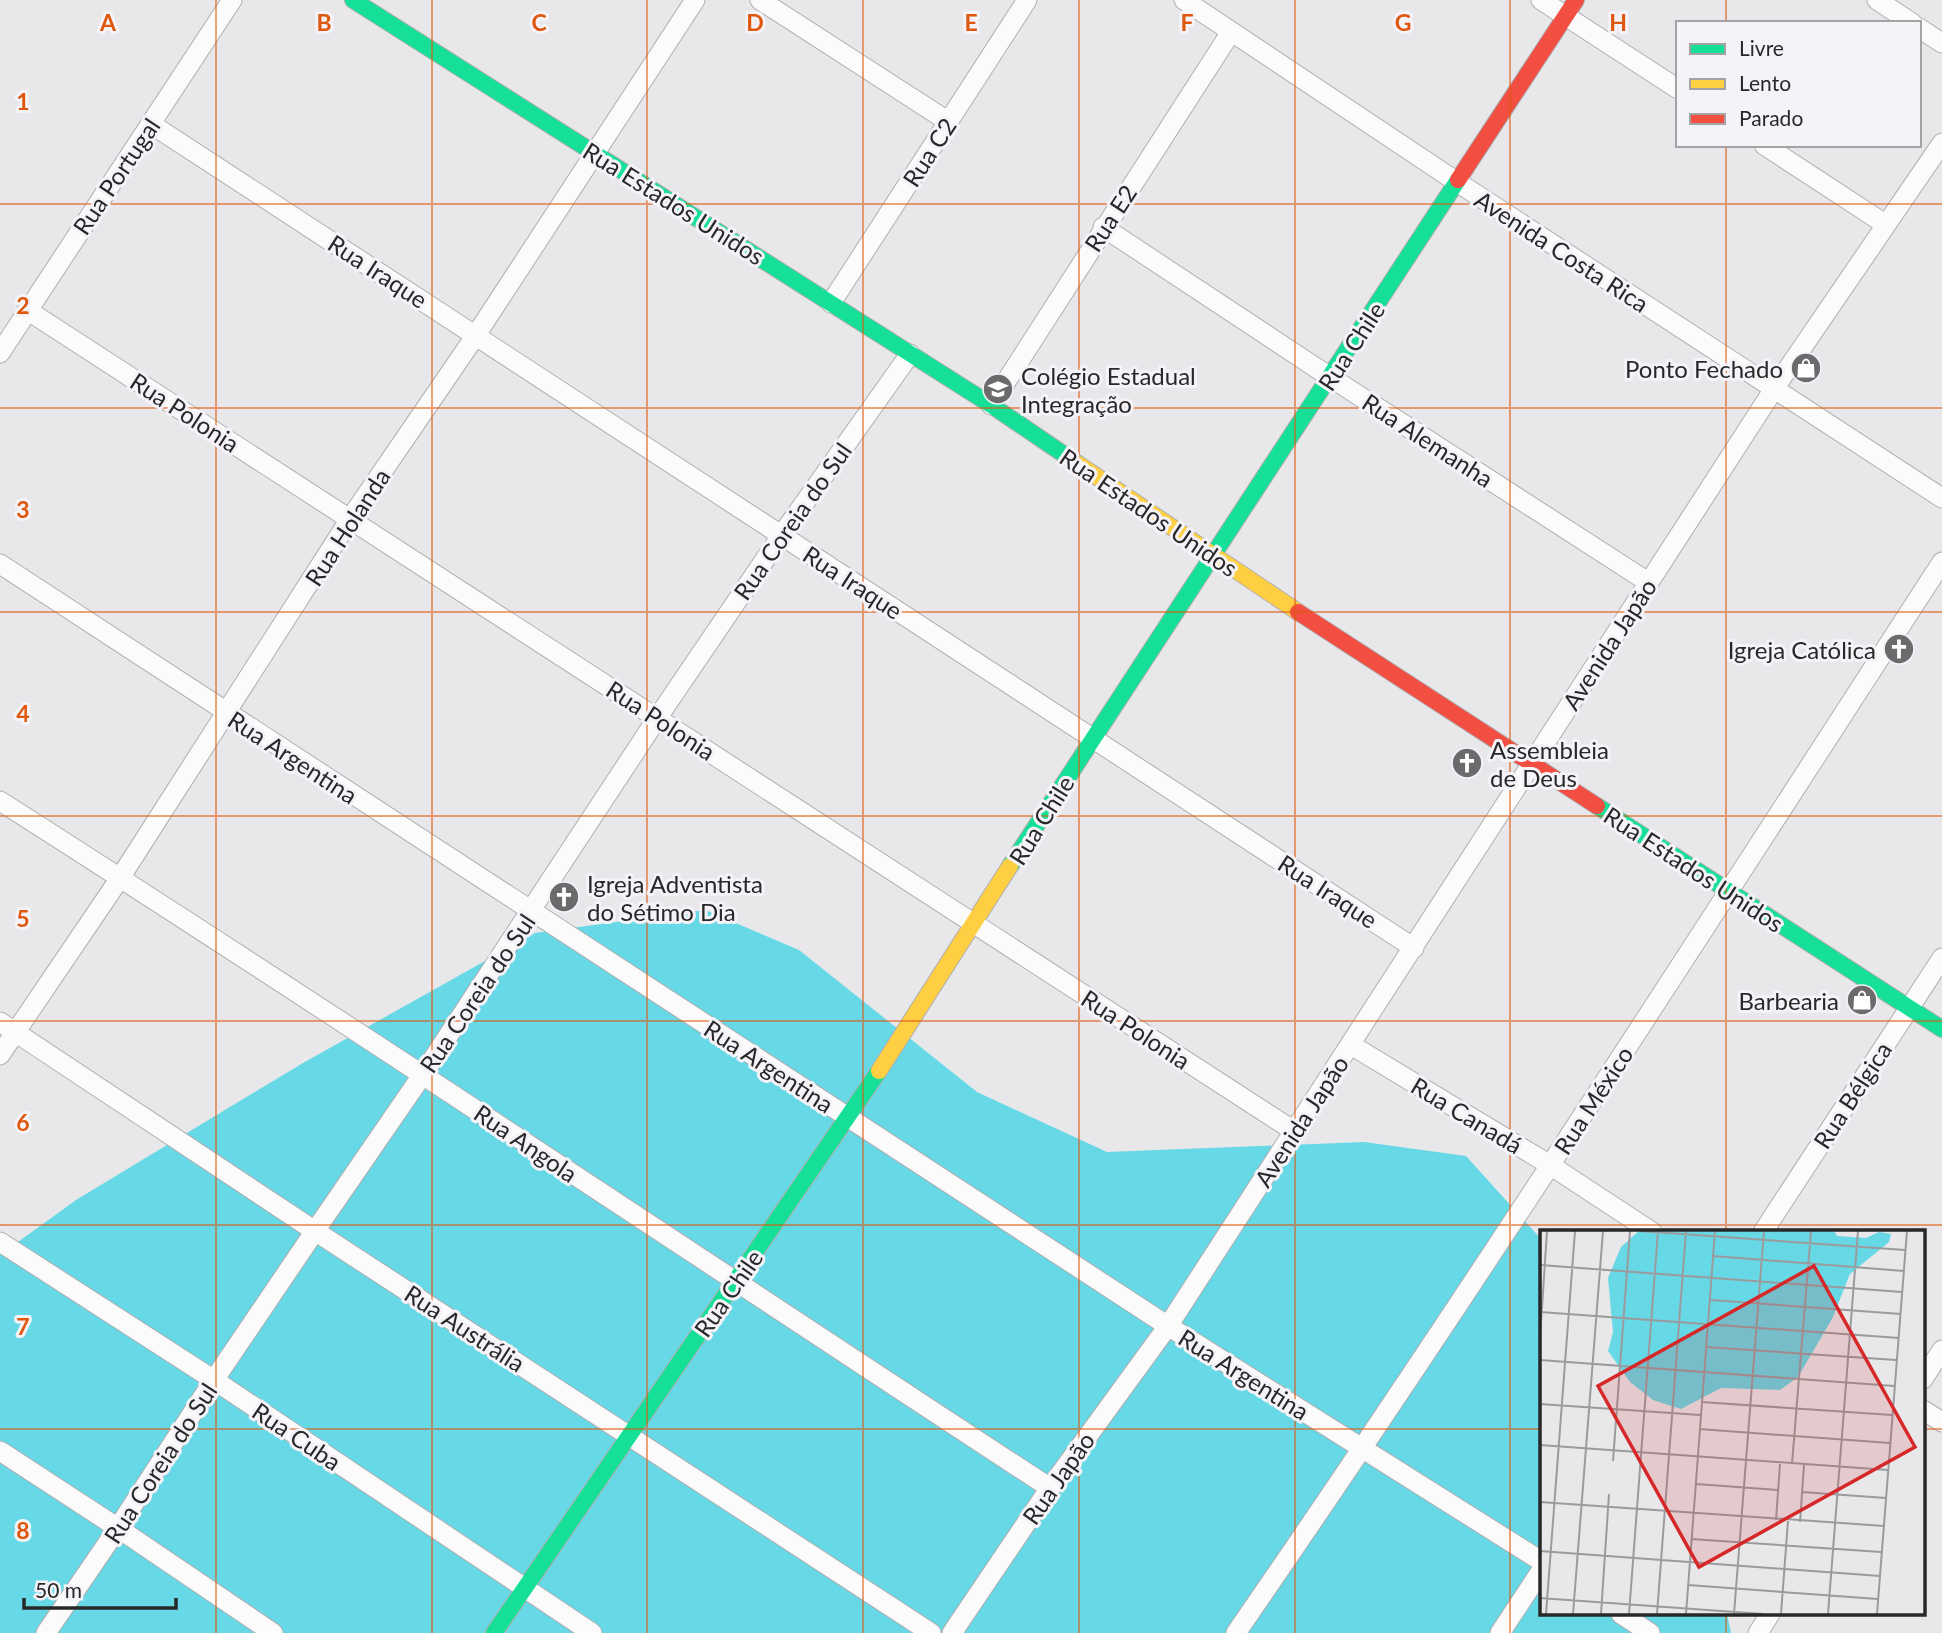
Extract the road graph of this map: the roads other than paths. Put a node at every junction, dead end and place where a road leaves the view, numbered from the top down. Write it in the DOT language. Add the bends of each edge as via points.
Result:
graph roads {
  1 [pos="232,0"];
  2 [pos="353,0"];
  3 [pos="695,0"];
  4 [pos="760,0"];
  5 [pos="1027,0"];
  6 [pos="1184,0"];
  7 [pos="1541,0"];
  8 [pos="1877,0"];
  9 [pos="1571,8"];
  10 [pos="1909,21"];
  11 [pos="1921,29"];
  12 [pos="1231,32"];
  13 [pos="1942,43"];
  14 [pos="1676,87"];
  15 [pos="948,122"];
  16 [pos="150,124"];
  17 [pos="1942,143"];
  18 [pos="1767,147"];
  19 [pos="596,154"];
  20 [pos="1457,182"];
  21 [pos="1885,224"];
  22 [pos="1103,227"];
  23 [pos="831,303"];
  24 [pos="27,310"];
  25 [pos="476,335"];
  26 [pos="0,353"];
  27 [pos="910,354"];
  28 [pos="1330,377"];
  29 [pos="1774,389"];
  30 [pos="991,405"];
  31 [pos="1942,498"];
  32 [pos="351,519"];
  33 [pos="781,536"];
  34 [pos="1212,556"];
  35 [pos="1942,562"];
  36 [pos="0,564"];
  37 [pos="1648,582"];
  38 [pos="228,714"];
  39 [pos="658,717"];
  40 [pos="1093,737"];
  41 [pos="1531,764"];
  42 [pos="0,801"];
  43 [pos="120,878"];
  44 [pos="1728,891"];
  45 [pos="531,912"];
  46 [pos="974,925"];
  47 [pos="1414,948"];
  48 [pos="1942,958"];
  49 [pos="1909,1006"];
  50 [pos="8,1027"];
  51 [pos="1942,1029"];
  52 [pos="1351,1045"];
  53 [pos="0,1055"];
  54 [pos="423,1074"];
  55 [pos="849,1118"];
  56 [pos="1294,1131"];
  57 [pos="1550,1165"];
  58 [pos="1649,1230"];
  59 [pos="1764,1230"];
  60 [pos="315,1231"];
  61 [pos="0,1242"];
  62 [pos="736,1283"];
  63 [pos="1168,1326"];
  64 [pos="1942,1350"];
  65 [pos="1924,1377"];
  66 [pos="214,1380"];
  67 [pos="1924,1411"];
  68 [pos="1942,1422"];
  69 [pos="629,1435"];
  70 [pos="1363,1449"];
  71 [pos="0,1451"];
  72 [pos="1050,1489"];
  73 [pos="118,1528"];
  74 [pos="1540,1560"];
  75 [pos="1540,1573"];
  76 [pos="524,1587"];
  77 [pos="1624,1616"];
  78 [pos="1769,1616"];
  79 [pos="46,1633"];
  80 [pos="273,1633"];
  81 [pos="494,1633"];
  82 [pos="592,1633"];
  83 [pos="931,1633"];
  84 [pos="952,1633"];
  85 [pos="1236,1633"];
  86 [pos="1500,1633"];
  87 [pos="1650,1633"];
  88 [pos="1758,1633"];
  1 -- 16 [label="street, Rua Portugal"];
  2 -- 19 [label="street, Rua Estados Unidos"];
  3 -- 19 [label="street, Rua Holanda"];
  4 -- 15 [label="street"];
  5 -- 15 [label="street, Rua C2"];
  6 -- 12 [label="street, Avenida Costa Rica"];
  7 -- 9 [label="street"];
  8 -- 10 [label="street"];
  9 -- 14 [label="street"];
  9 -- 20 [label="street, Rua Chile"];
  11 -- 13 [label="street"];
  12 -- 20 [label="street, Avenida Costa Rica"];
  12 -- 22 [label="street, Rua E2"];
  15 -- 23 [label="street, Rua C2"];
  16 -- 24 [label="street, Rua Portugal"];
  16 -- 25 [label="street, Rua Iraque"];
  17 -- 21 [label="street, Avenida Japão"];
  18 -- 21 [label="street"];
  19 -- 23 [label="street, Rua Estados Unidos"];
  19 -- 25 [label="street, Rua Holanda"];
  20 -- 28 [label="street, Rua Chile"];
  20 -- 29 [label="street, Avenida Costa Rica"];
  21 -- 29 [label="street, Avenida Japão"];
  22 -- 28 [label="street, Rua Alemanha"];
  22 -- 30 [label="street, Rua E2"];
  23 -- 27 [label="street, Rua Estados Unidos"];
  24 -- 26 [label="street, Rua Portugal"];
  24 -- 32 [label="street, Rua Polonia"];
  25 -- 32 [label="street, Rua Holanda"];
  25 -- 33 [label="street, Rua Iraque"];
  27 -- 30 [label="street, Rua Estados Unidos"];
  27 -- 33 [label="street, Rua Coreia do Sul"];
  28 -- 34 [label="street, Rua Chile"];
  28 -- 37 [label="street, Rua Alemanha"];
  29 -- 31 [label="street, Avenida Costa Rica"];
  29 -- 37 [label="street, Avenida Japão"];
  30 -- 34 [label="street, Rua Estados Unidos"];
  32 -- 38 [label="street, Rua Holanda"];
  32 -- 39 [label="street, Rua Polonia"];
  33 -- 39 [label="street, Rua Coreia do Sul"];
  33 -- 40 [label="street, Rua Iraque"];
  34 -- 40 [label="street, Rua Chile"];
  34 -- 41 [label="street, Rua Estados Unidos"];
  35 -- 44 [label="street, Rua México"];
  36 -- 38 [label="street, Rua Argentina"];
  37 -- 41 [label="street, Avenida Japão"];
  38 -- 43 [label="street, Rua Holanda"];
  38 -- 45 [label="street, Rua Argentina"];
  39 -- 45 [label="street, Rua Coreia do Sul"];
  39 -- 46 [label="street, Rua Polonia"];
  40 -- 46 [label="street, Rua Chile"];
  40 -- 47 [label="street, Rua Iraque"];
  41 -- 44 [label="street, Rua Estados Unidos"];
  41 -- 47 [label="street, Avenida Japão"];
  42 -- 43 [label="street, Rua Angola"];
  43 -- 50 [label="street, Rua Holanda"];
  43 -- 54 [label="street, Rua Angola"];
  44 -- 49 [label="street, Rua Estados Unidos"];
  44 -- 57 [label="street, Rua México"];
  45 -- 54 [label="street, Rua Coreia do Sul"];
  45 -- 55 [label="street, Rua Argentina"];
  46 -- 55 [label="street, Rua Chile"];
  46 -- 56 [label="street, Rua Polonia"];
  47 -- 52 [label="street, Avenida Japão"];
  48 -- 49 [label="street, Rua Bélgica"];
  49 -- 51 [label="street, Rua Estados Unidos"];
  49 -- 59 [label="street, Rua Bélgica"];
  50 -- 53 [label="street, Rua Holanda"];
  50 -- 60 [label="street, Rua Austrália"];
  52 -- 56 [label="street, Avenida Japão"];
  52 -- 57 [label="street, Rua Canadá"];
  54 -- 60 [label="street, Rua Coreia do Sul"];
  54 -- 62 [label="street, Rua Angola"];
  55 -- 62 [label="street, Rua Chile"];
  55 -- 63 [label="street, Rua Argentina"];
  56 -- 63 [label="street, Avenida Japão"];
  57 -- 58 [label="street, Rua Canadá"];
  57 -- 70 [label="street, Rua México"];
  60 -- 66 [label="street, Rua Coreia do Sul"];
  60 -- 69 [label="street, Rua Austrália"];
  61 -- 66 [label="street, Rua Cuba"];
  62 -- 69 [label="street, Rua Chile"];
  62 -- 72 [label="street, Rua Angola"];
  63 -- 70 [label="street, Rua Argentina"];
  63 -- 72 [label="street, Rua Japão"];
  64 -- 65 [label="street"];
  66 -- 73 [label="street, Rua Coreia do Sul"];
  66 -- 76 [label="street, Rua Cuba"];
  67 -- 68 [label="street"];
  69 -- 76 [label="street, Rua Chile"];
  69 -- 83 [label="street, Rua Austrália"];
  70 -- 74 [label="street, Rua Argentina"];
  70 -- 85 [label="street, Rua México"];
  71 -- 73 [label="street"];
  72 -- 84 [label="street, Rua Japão"];
  73 -- 79 [label="street, Rua Coreia do Sul"];
  73 -- 80 [label="street"];
  75 -- 86 [label="street"];
  76 -- 81 [label="street, Rua Chile"];
  76 -- 82 [label="street, Rua Cuba"];
  77 -- 87 [label="street"];
  78 -- 88 [label="street"];
}
